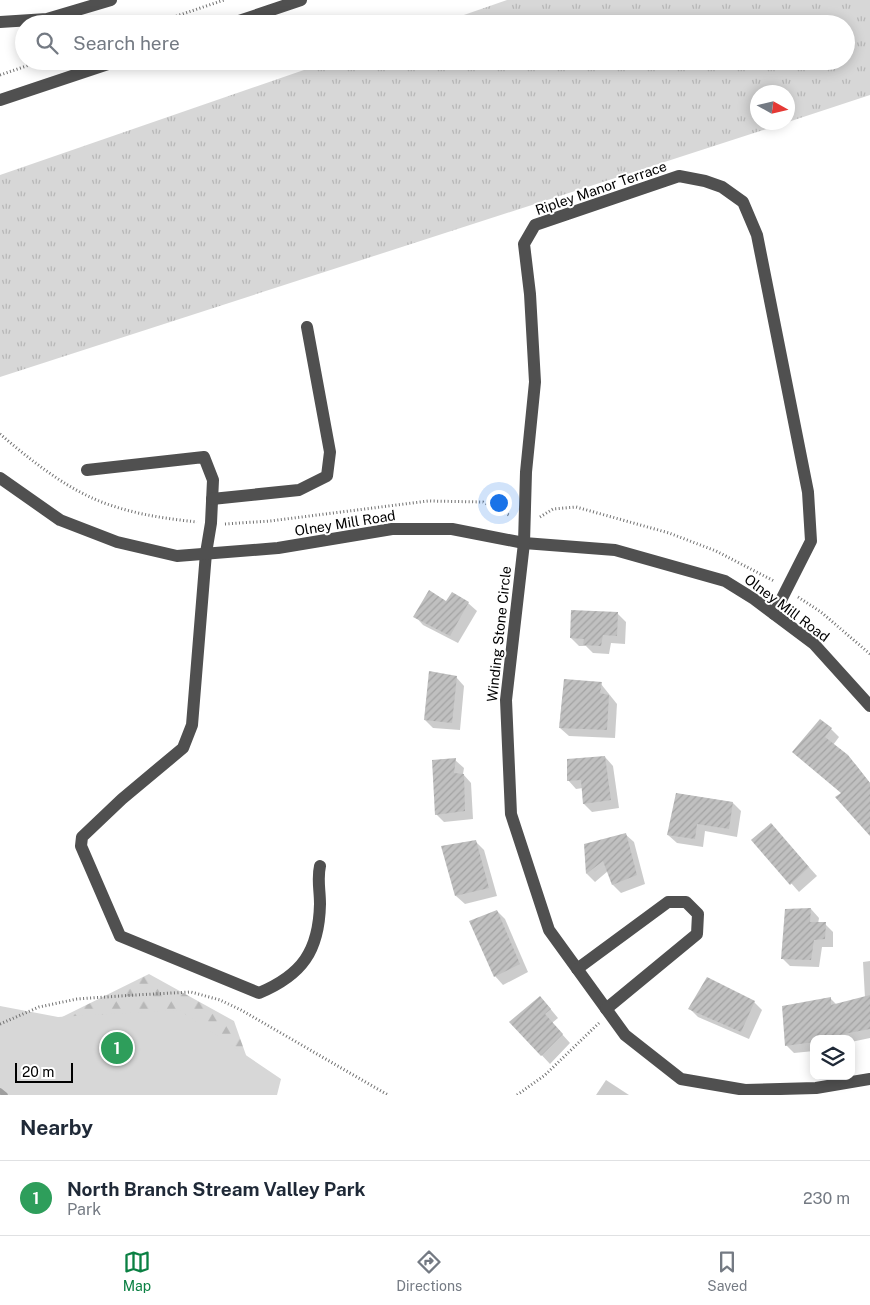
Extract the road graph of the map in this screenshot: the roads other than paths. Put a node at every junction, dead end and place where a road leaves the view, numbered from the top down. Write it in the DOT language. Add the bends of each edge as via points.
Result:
graph roads {
  1 [pos="111,0"];
  2 [pos="301,0"];
  3 [pos="60,15"];
  4 [pos="257,15"];
  5 [pos="15,21"];
  6 [pos="0,22"];
  7 [pos="90,70"];
  8 [pos="0,100"];
  9 [pos="307,326"];
  10 [pos="87,470"];
  11 [pos="0,478"];
  12 [pos="212,499"];
  13 [pos="524,543"];
  14 [pos="206,553"];
  15 [pos="774,614"];
  16 [pos="870,706"];
  17 [pos="320,866"];
  18 [pos="577,969"];
  19 [pos="608,1011"];
  20 [pos="870,1079"];
  1 -- 3 [label="street"];
  2 -- 4 [label="street"];
  5 -- 6 [label="street"];
  7 -- 8 [label="street"];
  9 -- 12 [label="street" via="330,452 327,476 299,490"];
  10 -- 12 [label="street" via="204,457 213,480"];
  11 -- 14 [label="street, Olney Mill Road" via="60,520 117,542 177,556"];
  12 -- 14 [label="street"];
  13 -- 14 [label="street, Olney Mill Road" via="452,529 392,529 278,548"];
  13 -- 15 [label="street, Olney Mill Road" via="615,550 725,581"];
  13 -- 15 [label="street, Ripley Manor Terrace" via="526,472 535,382 524,244 535,225 679,176 705,181 722,187 743,202 757,235 808,492 811,541"];
  13 -- 18 [label="street, Winding Stone Circle" via="506,700 511,814 549,930"];
  14 -- 17 [label="street" via="192,725 183,748 82,837 81,846 120,936 259,993 278,985 302,967 318,937 320,903 317,877"];
  15 -- 16 [label="street, Olney Mill Road" via="814,644"];
  18 -- 19 [label="street, Winding Stone Circle"];
  18 -- 19 [label="street" via="668,902 686,902 698,914 696,934"];
  19 -- 20 [label="street, Winding Stone Circle" via="625,1035 681,1080 744,1090 816,1088"];
}
